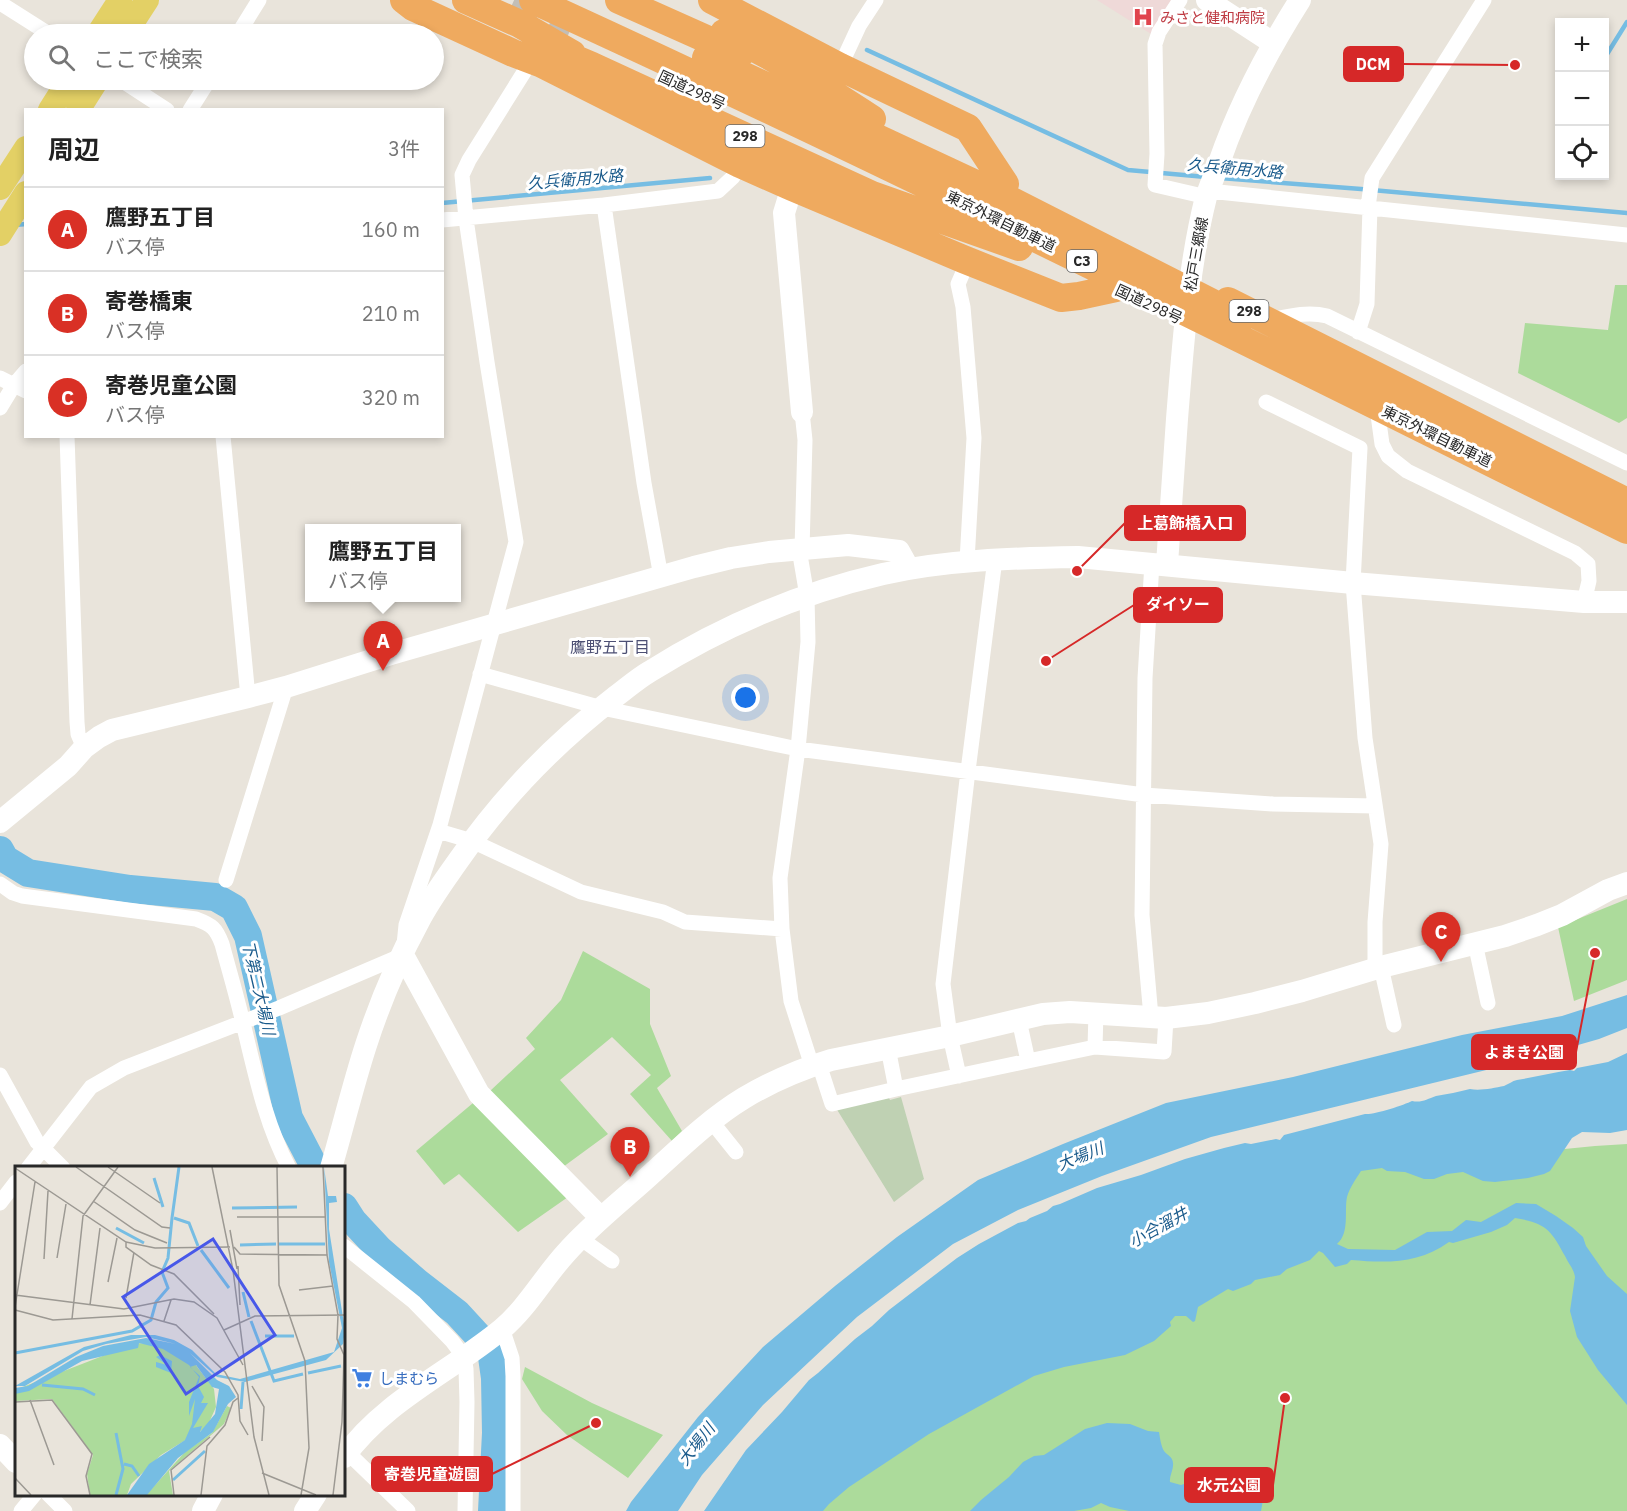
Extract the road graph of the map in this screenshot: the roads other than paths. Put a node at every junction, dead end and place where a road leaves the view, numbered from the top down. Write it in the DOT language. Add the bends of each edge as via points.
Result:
graph roads {
  1 [pos="120,0"];
  2 [pos="147,0"];
  3 [pos="259,0"];
  4 [pos="404,0"];
  5 [pos="434,0"];
  6 [pos="466,0"];
  7 [pos="578,0"];
  8 [pos="619,0"];
  9 [pos="650,0"];
  10 [pos="666,0"];
  11 [pos="876,0"];
  12 [pos="1180,0"];
  13 [pos="1207,0"];
  14 [pos="1300,0"];
  15 [pos="1484,0"];
  16 [pos="0,3"];
  17 [pos="706,11"];
  18 [pos="526,12"];
  19 [pos="33,24"];
  20 [pos="104,24"];
  21 [pos="131,24"];
  22 [pos="244,24"];
  23 [pos="569,33"];
  24 [pos="1273,43"];
  25 [pos="531,61"];
  26 [pos="592,66"];
  27 [pos="840,67"];
  28 [pos="63,90"];
  29 [pos="91,90"];
  30 [pos="136,90"];
  31 [pos="203,90"];
  32 [pos="51,108"];
  33 [pos="79,108"];
  34 [pos="164,108"];
  35 [pos="191,108"];
  36 [pos="873,119"];
  37 [pos="24,151"];
  38 [pos="740,164"];
  39 [pos="1005,184"];
  40 [pos="792,187"];
  41 [pos="0,188"];
  42 [pos="1208,194"];
  43 [pos="24,196"];
  44 [pos="604,205"];
  45 [pos="1369,207"];
  46 [pos="466,219"];
  47 [pos="444,220"];
  48 [pos="0,234"];
  49 [pos="1627,235"];
  50 [pos="968,261"];
  51 [pos="1060,262"];
  52 [pos="1191,282"];
  53 [pos="1116,288"];
  54 [pos="1268,320"];
  55 [pos="1186,321"];
  56 [pos="1358,332"];
  57 [pos="0,378"];
  58 [pos="20,388"];
  59 [pos="1266,402"];
  60 [pos="0,408"];
  61 [pos="802,412"];
  62 [pos="1378,415"];
  63 [pos="67,438"];
  64 [pos="223,438"];
  65 [pos="1383,444"];
  66 [pos="1625,458"];
  67 [pos="1360,463"];
  68 [pos="1627,502"];
  69 [pos="1627,509"];
  70 [pos="1627,530"];
  71 [pos="1627,537"];
  72 [pos="800,549"];
  73 [pos="995,559"];
  74 [pos="967,561"];
  75 [pos="1160,564"];
  76 [pos="909,569"];
  77 [pos="661,577"];
  78 [pos="1353,583"];
  79 [pos="807,596"];
  80 [pos="1584,602"];
  81 [pos="1627,602"];
  82 [pos="494,625"];
  83 [pos="480,674"];
  84 [pos="286,687"];
  85 [pos="248,697"];
  86 [pos="602,708"];
  87 [pos="84,748"];
  88 [pos="798,749"];
  89 [pos="968,771"];
  90 [pos="1144,795"];
  91 [pos="1375,806"];
  92 [pos="2,821"];
  93 [pos="438,831"];
  94 [pos="472,841"];
  95 [pos="226,880"];
  96 [pos="1626,880"];
  97 [pos="0,884"];
  98 [pos="782,929"];
  99 [pos="1475,943"];
  100 [pos="403,955"];
  101 [pos="1378,967"];
  102 [pos="1488,1003"];
  103 [pos="1096,1013"];
  104 [pos="1158,1018"];
  105 [pos="245,1020"];
  106 [pos="1019,1020"];
  107 [pos="1394,1025"];
  108 [pos="950,1036"];
  109 [pos="1095,1047"];
  110 [pos="888,1048"];
  111 [pos="1028,1061"];
  112 [pos="815,1065"];
  113 [pos="0,1075"];
  114 [pos="959,1076"];
  115 [pos="896,1089"];
  116 [pos="712,1122"];
  117 [pos="43,1148"];
  118 [pos="736,1152"];
  119 [pos="29,1166"];
  120 [pos="62,1166"];
  121 [pos="288,1166"];
  122 [pos="331,1166"];
  123 [pos="15,1183"];
  124 [pos="0,1203"];
  125 [pos="601,1218"];
  126 [pos="580,1238"];
  127 [pos="345,1247"];
  128 [pos="612,1261"];
  129 [pos="499,1331"];
  130 [pos="467,1355"];
  131 [pos="0,1445"];
  132 [pos="345,1452"];
  133 [pos="345,1454"];
  134 [pos="15,1461"];
  135 [pos="33,1496"];
  136 [pos="50,1496"];
  137 [pos="211,1496"];
  138 [pos="315,1496"];
  139 [pos="21,1511"];
  140 [pos="65,1511"];
  141 [pos="203,1511"];
  142 [pos="305,1511"];
  143 [pos="408,1511"];
  144 [pos="465,1511"];
  145 [pos="513,1511"];
  1 -- 20 [label="main road"];
  2 -- 21 [label="main road"];
  3 -- 22 [label="street"];
  4 -- 25 [label="highway"];
  5 -- 26 [label="highway, 298"];
  6 -- 18 [label="highway"];
  7 -- 69 [label="highway, 東京外環自動車道 / C3" via="1010,200"];
  8 -- 36 [label="highway, 298" via="725,46"];
  9 -- 17 [label="highway"];
  10 -- 17 [label="highway, 298"];
  11 -- 27 [label="street"];
  12 -- 42 [label="street" via="1155,44 1155,184"];
  13 -- 24 [label="street"];
  14 -- 24 [label="street, 松戸三郷線"];
  15 -- 45 [label="street" via="1372,178"];
  16 -- 19 [label="street"];
  17 -- 27 [label="highway, 298"];
  17 -- 36 [label="highway, 298" via="760,50"];
  18 -- 26 [label="highway"];
  18 -- 70 [label="highway, 東京外環自動車道 / C3" via="695,74"];
  23 -- 51 [label="highway, 国道298号 / 298"];
  24 -- 42 [label="street, 松戸三郷線" via="1228,136"];
  25 -- 38 [label="highway"];
  25 -- 46 [label="street" via="462,175"];
  26 -- 51 [label="highway, 298" via="872,195"];
  27 -- 39 [label="highway, 298" via="968,128"];
  28 -- 32 [label="main road"];
  29 -- 33 [label="main road"];
  30 -- 34 [label="street"];
  31 -- 35 [label="street"];
  36 -- 39 [label="highway, 298"];
  37 -- 41 [label="main road"];
  38 -- 40 [label="highway"];
  38 -- 44 [label="street" via="734,177 718,191"];
  39 -- 52 [label="highway, 298" via="1076,225"];
  40 -- 50 [label="highway"];
  40 -- 61 [label="street" via="784,213"];
  42 -- 45 [label="street"];
  42 -- 52 [label="street, 松戸三郷線"];
  43 -- 48 [label="main road"];
  44 -- 46 [label="street"];
  44 -- 77 [label="street"];
  45 -- 49 [label="street"];
  45 -- 56 [label="street" via="1367,304"];
  46 -- 47 [label="street"];
  46 -- 82 [label="street" via="516,542"];
  50 -- 53 [label="highway" via="1061,298"];
  50 -- 74 [label="street" via="958,284 974,438"];
  51 -- 53 [label="highway, 国道298号 / 298"];
  52 -- 54 [label="highway, 298"];
  52 -- 55 [label="street, 松戸三郷線"];
  53 -- 55 [label="highway, 国道298号 / 298"];
  54 -- 56 [label="street" via="1318,314"];
  54 -- 68 [label="highway, 298"];
  55 -- 62 [label="highway, 国道298号 / 298"];
  55 -- 75 [label="street, 松戸三郷線"];
  56 -- 66 [label="street"];
  57 -- 58 [label="street"];
  58 -- 60 [label="street"];
  59 -- 67 [label="street" via="1360,448"];
  61 -- 72 [label="street" via="805,440"];
  62 -- 65 [label="street"];
  62 -- 71 [label="highway, 国道298号 / 298"];
  63 -- 87 [label="street" via="77,722"];
  64 -- 85 [label="street"];
  65 -- 67 [label="street"];
  65 -- 80 [label="street" via="1388,456 1407,471 1575,553 1588,564"];
  67 -- 78 [label="street"];
  72 -- 76 [label="street" via="848,545 899,551"];
  72 -- 77 [label="street" via="731,558"];
  72 -- 79 [label="street"];
  73 -- 74 [label="street"];
  73 -- 75 [label="street" via="1078,556"];
  73 -- 89 [label="street"];
  74 -- 76 [label="street"];
  75 -- 78 [label="street"];
  75 -- 90 [label="street" via="1145,678"];
  76 -- 79 [label="street"];
  77 -- 82 [label="street"];
  78 -- 80 [label="street"];
  78 -- 91 [label="street" via="1365,738"];
  79 -- 86 [label="street" via="693,646 647,673"];
  79 -- 88 [label="street" via="808,642"];
  80 -- 81 [label="street"];
  82 -- 83 [label="street"];
  82 -- 84 [label="street"];
  83 -- 86 [label="street"];
  83 -- 93 [label="street"];
  84 -- 85 [label="street"];
  84 -- 95 [label="street"];
  85 -- 87 [label="street" via="112,730"];
  86 -- 88 [label="street"];
  86 -- 94 [label="street" via="543,760"];
  87 -- 92 [label="street"];
  88 -- 89 [label="street"];
  88 -- 98 [label="street" via="780,878"];
  89 -- 90 [label="street"];
  89 -- 108 [label="street" via="943,984"];
  90 -- 91 [label="street"];
  90 -- 104 [label="street" via="1142,915"];
  91 -- 101 [label="street" via="1381,844 1375,922"];
  93 -- 94 [label="street"];
  93 -- 100 [label="street" via="406,924"];
  94 -- 98 [label="street" via="581,892 663,912 685,922"];
  94 -- 100 [label="street" via="436,893"];
  96 -- 99 [label="street" via="1537,926"];
  97 -- 105 [label="street" via="22,896 211,924 222,944"];
  98 -- 112 [label="street" via="791,1001"];
  99 -- 101 [label="street"];
  99 -- 102 [label="street"];
  100 -- 105 [label="street"];
  100 -- 122 [label="street" via="366,1044"];
  100 -- 125 [label="street" via="479,1094"];
  101 -- 104 [label="street" via="1255,1003"];
  101 -- 107 [label="street"];
  103 -- 104 [label="street"];
  103 -- 106 [label="street" via="1043,1014"];
  103 -- 109 [label="street"];
  104 -- 109 [label="street" via="1164,1052"];
  105 -- 117 [label="street" via="138,1061 91,1087"];
  105 -- 121 [label="street" via="257,1083"];
  106 -- 108 [label="street"];
  106 -- 111 [label="street"];
  108 -- 110 [label="street"];
  108 -- 114 [label="street"];
  109 -- 111 [label="street"];
  110 -- 112 [label="street"];
  110 -- 115 [label="street"];
  111 -- 114 [label="street"];
  112 -- 115 [label="street" via="832,1104"];
  112 -- 116 [label="street" via="743,1099"];
  113 -- 117 [label="street"];
  114 -- 115 [label="street"];
  116 -- 118 [label="street"];
  116 -- 125 [label="street"];
  117 -- 119 [label="street"];
  117 -- 120 [label="street"];
  123 -- 124 [label="street"];
  125 -- 126 [label="street"];
  126 -- 128 [label="street"];
  126 -- 129 [label="street"];
  127 -- 130 [label="street" via="414,1302"];
  129 -- 130 [label="street"];
  129 -- 145 [label="street" via="512,1358"];
  130 -- 132 [label="street" via="380,1417"];
  130 -- 144 [label="street"];
  131 -- 134 [label="street"];
  133 -- 143 [label="street"];
  135 -- 139 [label="street"];
  136 -- 140 [label="street"];
  137 -- 141 [label="street"];
  138 -- 142 [label="street"];
}
